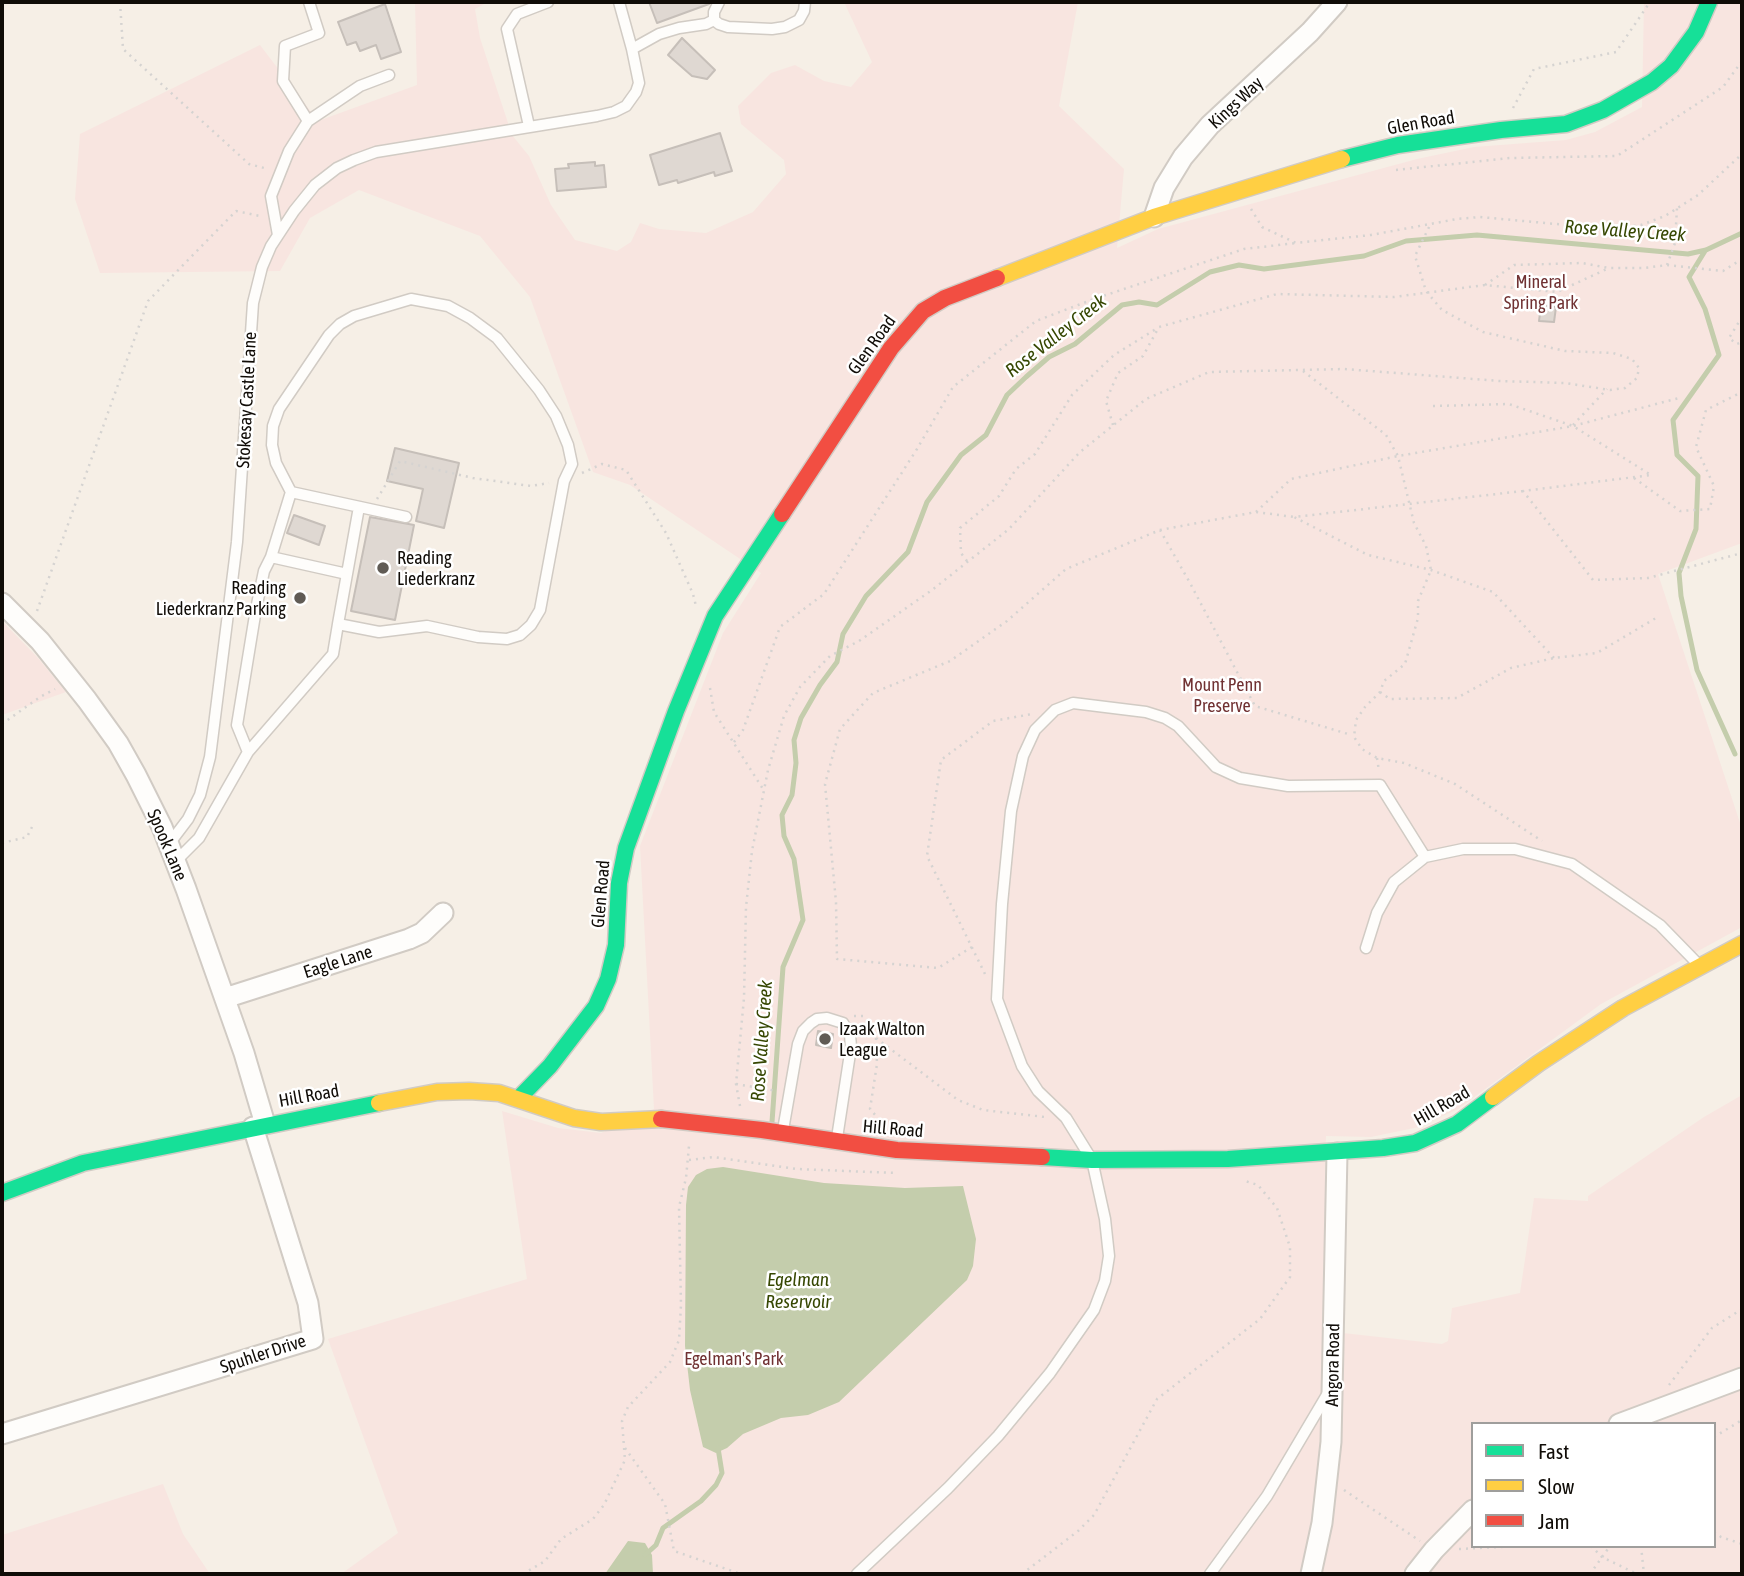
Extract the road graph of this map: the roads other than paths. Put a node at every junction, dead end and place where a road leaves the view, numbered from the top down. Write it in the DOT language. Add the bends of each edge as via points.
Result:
graph roads {
  1 [pos="309,2"];
  2 [pos="548,2"];
  3 [pos="619,2"];
  4 [pos="719,2"];
  5 [pos="805,2"];
  6 [pos="1337,2"];
  7 [pos="1709,2"];
  8 [pos="714,20"];
  9 [pos="632,50"];
  10 [pos="389,75"];
  11 [pos="308,121"];
  12 [pos="528,126"];
  13 [pos="1154,217"];
  14 [pos="278,235"];
  15 [pos="291,492"];
  16 [pos="365,508"];
  17 [pos="406,517"];
  18 [pos="271,556"];
  19 [pos="347,574"];
  20 [pos="2,603"];
  21 [pos="338,624"];
  22 [pos="248,752"];
  23 [pos="172,853"];
  24 [pos="1425,857"];
  25 [pos="443,913"];
  26 [pos="1742,944"];
  27 [pos="1366,948"];
  28 [pos="1700,966"];
  29 [pos="225,998"];
  30 [pos="519,1098"];
  31 [pos="259,1125"];
  32 [pos="783,1133"];
  33 [pos="837,1142"];
  34 [pos="1337,1153"];
  35 [pos="1092,1160"];
  36 [pos="2,1193"];
  37 [pos="1742,1378"];
  38 [pos="1332,1386"];
  39 [pos="1624,1422"];
  40 [pos="2,1434"];
  41 [pos="1471,1512"];
  42 [pos="857,1574"];
  43 [pos="1210,1574"];
  44 [pos="1311,1574"];
  45 [pos="1415,1574"];
  1 -- 11 [label="lane" via="319,33 285,46 283,82"];
  2 -- 12 [label="lane" via="517,14 507,29"];
  3 -- 9 [label="lane"];
  4 -- 8 [label="lane"];
  5 -- 8 [label="lane" via="799,20 785,27 737,28"];
  6 -- 13 [label="street, Kings Way" via="1210,125 1164,188"];
  7 -- 13 [label="street, Glen Road" via="1696,32 1671,66 1623,100 1566,124 1398,145"];
  8 -- 9 [label="lane" via="659,34"];
  9 -- 12 [label="lane, Stokesay Castle Lane" via="639,82 626,106 597,116"];
  10 -- 11 [label="lane" via="360,86"];
  11 -- 14 [label="lane" via="271,196"];
  12 -- 14 [label="lane, Stokesay Castle Lane" via="376,152 354,160 315,185"];
  13 -- 30 [label="street, Glen Road" via="945,298 923,312 891,348 715,616 626,848 608,978 583,1025"];
  14 -- 23 [label="lane, Stokesay Castle Lane" via="262,267 254,303 237,542 206,778"];
  15 -- 16 [label="lane"];
  15 -- 18 [label="lane"];
  15 -- 21 [label="lane" via="272,445 279,409 341,324 411,299 447,306 497,338 556,416 568,445 572,464 564,481 540,610 520,635 478,637 427,626 379,632"];
  16 -- 17 [label="lane"];
  16 -- 19 [label="lane"];
  18 -- 19 [label="lane"];
  18 -- 22 [label="lane" via="256,610 237,725"];
  19 -- 21 [label="lane"];
  20 -- 23 [label="street, Spook Lane" via="72,681 118,743"];
  21 -- 22 [label="lane" via="333,654"];
  22 -- 23 [label="lane" via="200,838"];
  23 -- 29 [label="street, Spook Lane"];
  24 -- 27 [label="lane" via="1394,882 1377,913"];
  24 -- 28 [label="lane" via="1463,849 1515,849 1572,864 1660,925"];
  24 -- 35 [label="lane" via="1380,785 1288,786 1240,778 1216,767 1165,718 1073,703 1055,710 1035,730 1023,756 1011,811 998,999 1022,1066 1038,1091 1066,1118"];
  25 -- 29 [label="street, Eagle Lane" via="409,939"];
  26 -- 28 [label="street, Hill Road"];
  28 -- 34 [label="street, Hill Road" via="1623,1008 1443,1132 1415,1143"];
  29 -- 31 [label="street, Spook Lane"];
  30 -- 31 [label="street, Hill Road" via="499,1093 437,1092"];
  30 -- 32 [label="street, Hill Road" via="601,1122 650,1118"];
  31 -- 36 [label="street, Hill Road" via="83,1163"];
  31 -- 40 [label="street, Spuhler Drive" via="308,1303 313,1339"];
  32 -- 33 [label="street, Hill Road"];
  32 -- 33 [label="lane" via="803,1031 817,1019 836,1020 847,1027 851,1047"];
  33 -- 35 [label="street, Hill Road" via="897,1150"];
  34 -- 35 [label="street, Hill Road"];
  34 -- 38 [label="street, Angora Road"];
  35 -- 42 [label="lane" via="1109,1256 1094,1310 998,1436"];
  37 -- 39 [label="street"];
  38 -- 43 [label="lane" via="1267,1496"];
  38 -- 44 [label="street, Angora Road" via="1328,1480"];
  41 -- 45 [label="street"];
}
